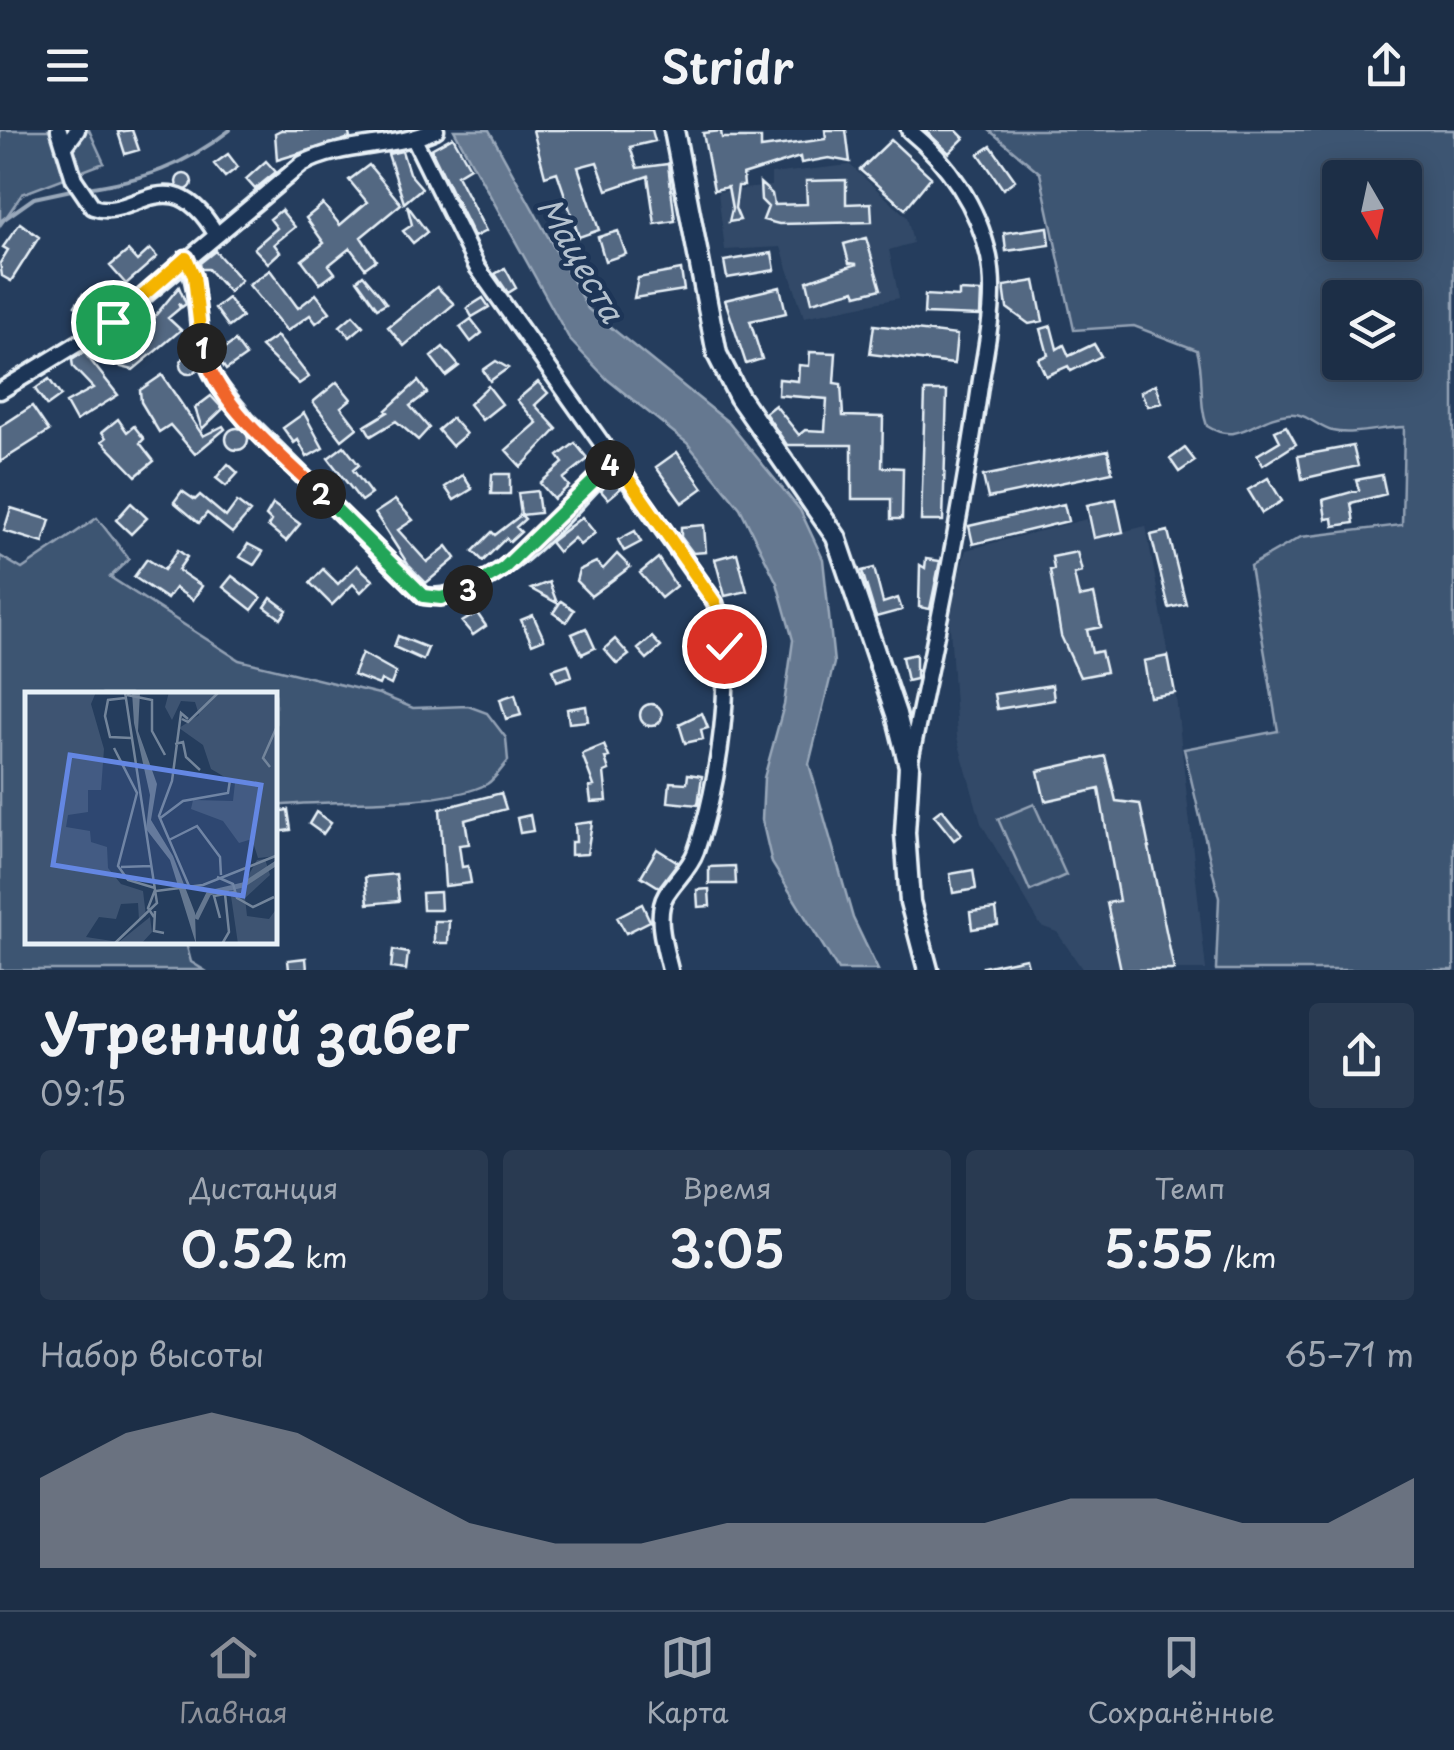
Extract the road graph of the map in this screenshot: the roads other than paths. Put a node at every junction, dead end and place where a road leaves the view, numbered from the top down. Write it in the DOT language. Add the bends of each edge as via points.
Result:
graph roads {
  1 [pos="58,130"];
  2 [pos="77,130"];
  3 [pos="436,130"];
  4 [pos="674,130"];
  5 [pos="909,130"];
  6 [pos="414,139"];
  7 [pos="65,146"];
  8 [pos="216,234"];
  9 [pos="186,258"];
  10 [pos="0,391"];
  11 [pos="615,460"];
  12 [pos="908,766"];
  13 [pos="670,970"];
  14 [pos="928,970"];
  1 -- 7 [label="street"];
  2 -- 7 [label="street"];
  3 -- 6 [label="street"];
  4 -- 12 [label="main road" via="717,354 836,537"];
  5 -- 12 [label="street" via="970,204 992,276 960,525"];
  6 -- 8 [label="street" via="311,159"];
  6 -- 11 [label="street" via="477,267"];
  7 -- 8 [label="street" via="84,198 99,210 175,196 196,206"];
  8 -- 9 [label="street"];
  9 -- 10 [label="street" via="113,322"];
  9 -- 11 [label="street" via="202,348 222,389 424,596 461,594 503,569"];
  11 -- 13 [label="street" via="723,624 710,804 694,856 663,900"];
  12 -- 14 [label="main road" via="906,865"];
}
